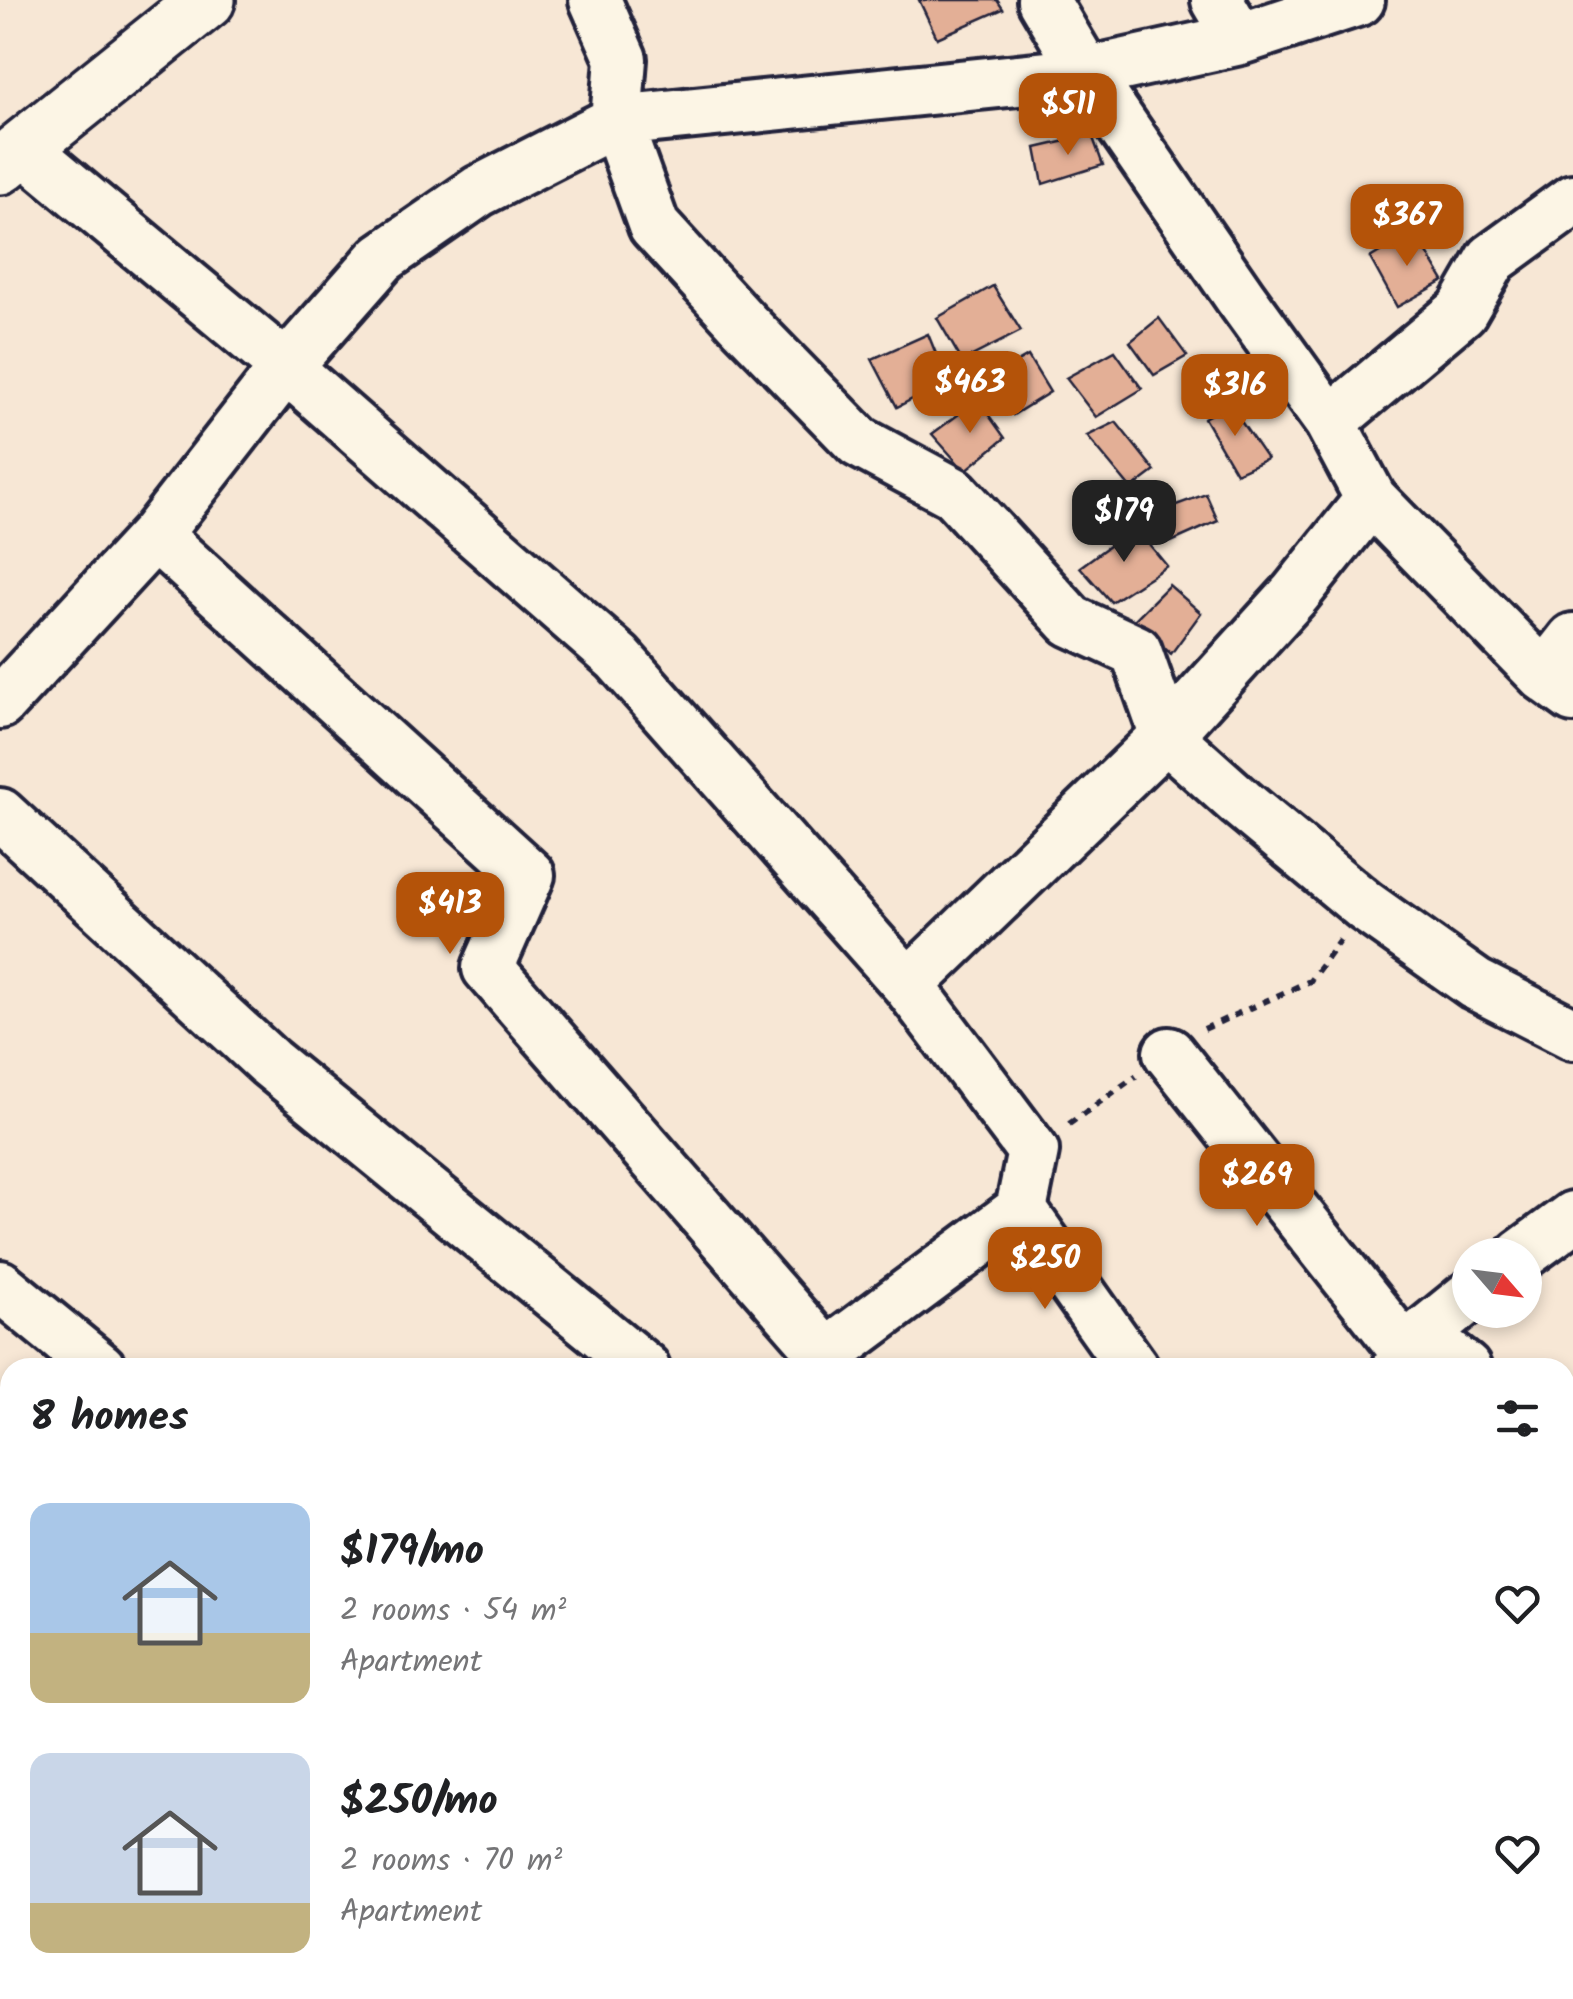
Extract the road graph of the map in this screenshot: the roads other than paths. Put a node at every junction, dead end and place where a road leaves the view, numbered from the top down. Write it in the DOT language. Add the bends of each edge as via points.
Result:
graph roads {
  1 [pos="208,0"];
  2 [pos="595,0"];
  3 [pos="1043,0"];
  4 [pos="1359,0"];
  5 [pos="1228,20"];
  6 [pos="1086,72"];
  7 [pos="616,121"];
  8 [pos="12,157"];
  9 [pos="1573,200"];
  10 [pos="286,367"];
  11 [pos="1330,422"];
  12 [pos="1371,499"];
  13 [pos="155,535"];
  14 [pos="1563,671"];
  15 [pos="0,703"];
  16 [pos="1166,736"];
  17 [pos="0,814"];
  18 [pos="908,986"];
  19 [pos="1573,1034"];
  20 [pos="1170,1053"];
  21 [pos="1021,1210"];
  22 [pos="1573,1217"];
  23 [pos="1542,1240"];
  24 [pos="0,1286"];
  25 [pos="1452,1313"];
  26 [pos="1409,1352"];
  27 [pos="88,1358"];
  28 [pos="632,1358"];
  29 [pos="818,1358"];
  30 [pos="825,1358"];
  31 [pos="1126,1358"];
  1 -- 8 [label="main road"];
  2 -- 7 [label="street" via="621,59"];
  3 -- 6 [label="street"];
  4 -- 5 [label="street"];
  5 -- 6 [label="street"];
  6 -- 7 [label="street"];
  6 -- 11 [label="street"];
  7 -- 10 [label="street" via="479,190 382,258"];
  7 -- 16 [label="street" via="654,226 858,442 954,493 1072,620 1136,651"];
  8 -- 10 [label="street"];
  9 -- 11 [label="street" via="1492,259 1462,311"];
  10 -- 13 [label="street"];
  10 -- 18 [label="street" via="618,658"];
  11 -- 12 [label="street"];
  12 -- 14 [label="street"];
  12 -- 16 [label="street"];
  13 -- 15 [label="street"];
  13 -- 29 [label="street" via="528,875 488,968"];
  16 -- 18 [label="street"];
  16 -- 19 [label="street" via="1365,906 1475,984"];
  17 -- 28 [label="street" via="269,1062"];
  18 -- 21 [label="street" via="1033,1151"];
  20 -- 26 [label="street"];
  21 -- 30 [label="street"];
  21 -- 31 [label="street"];
  22 -- 23 [label="street"];
  24 -- 27 [label="street"];
  25 -- 26 [label="street"];
}
